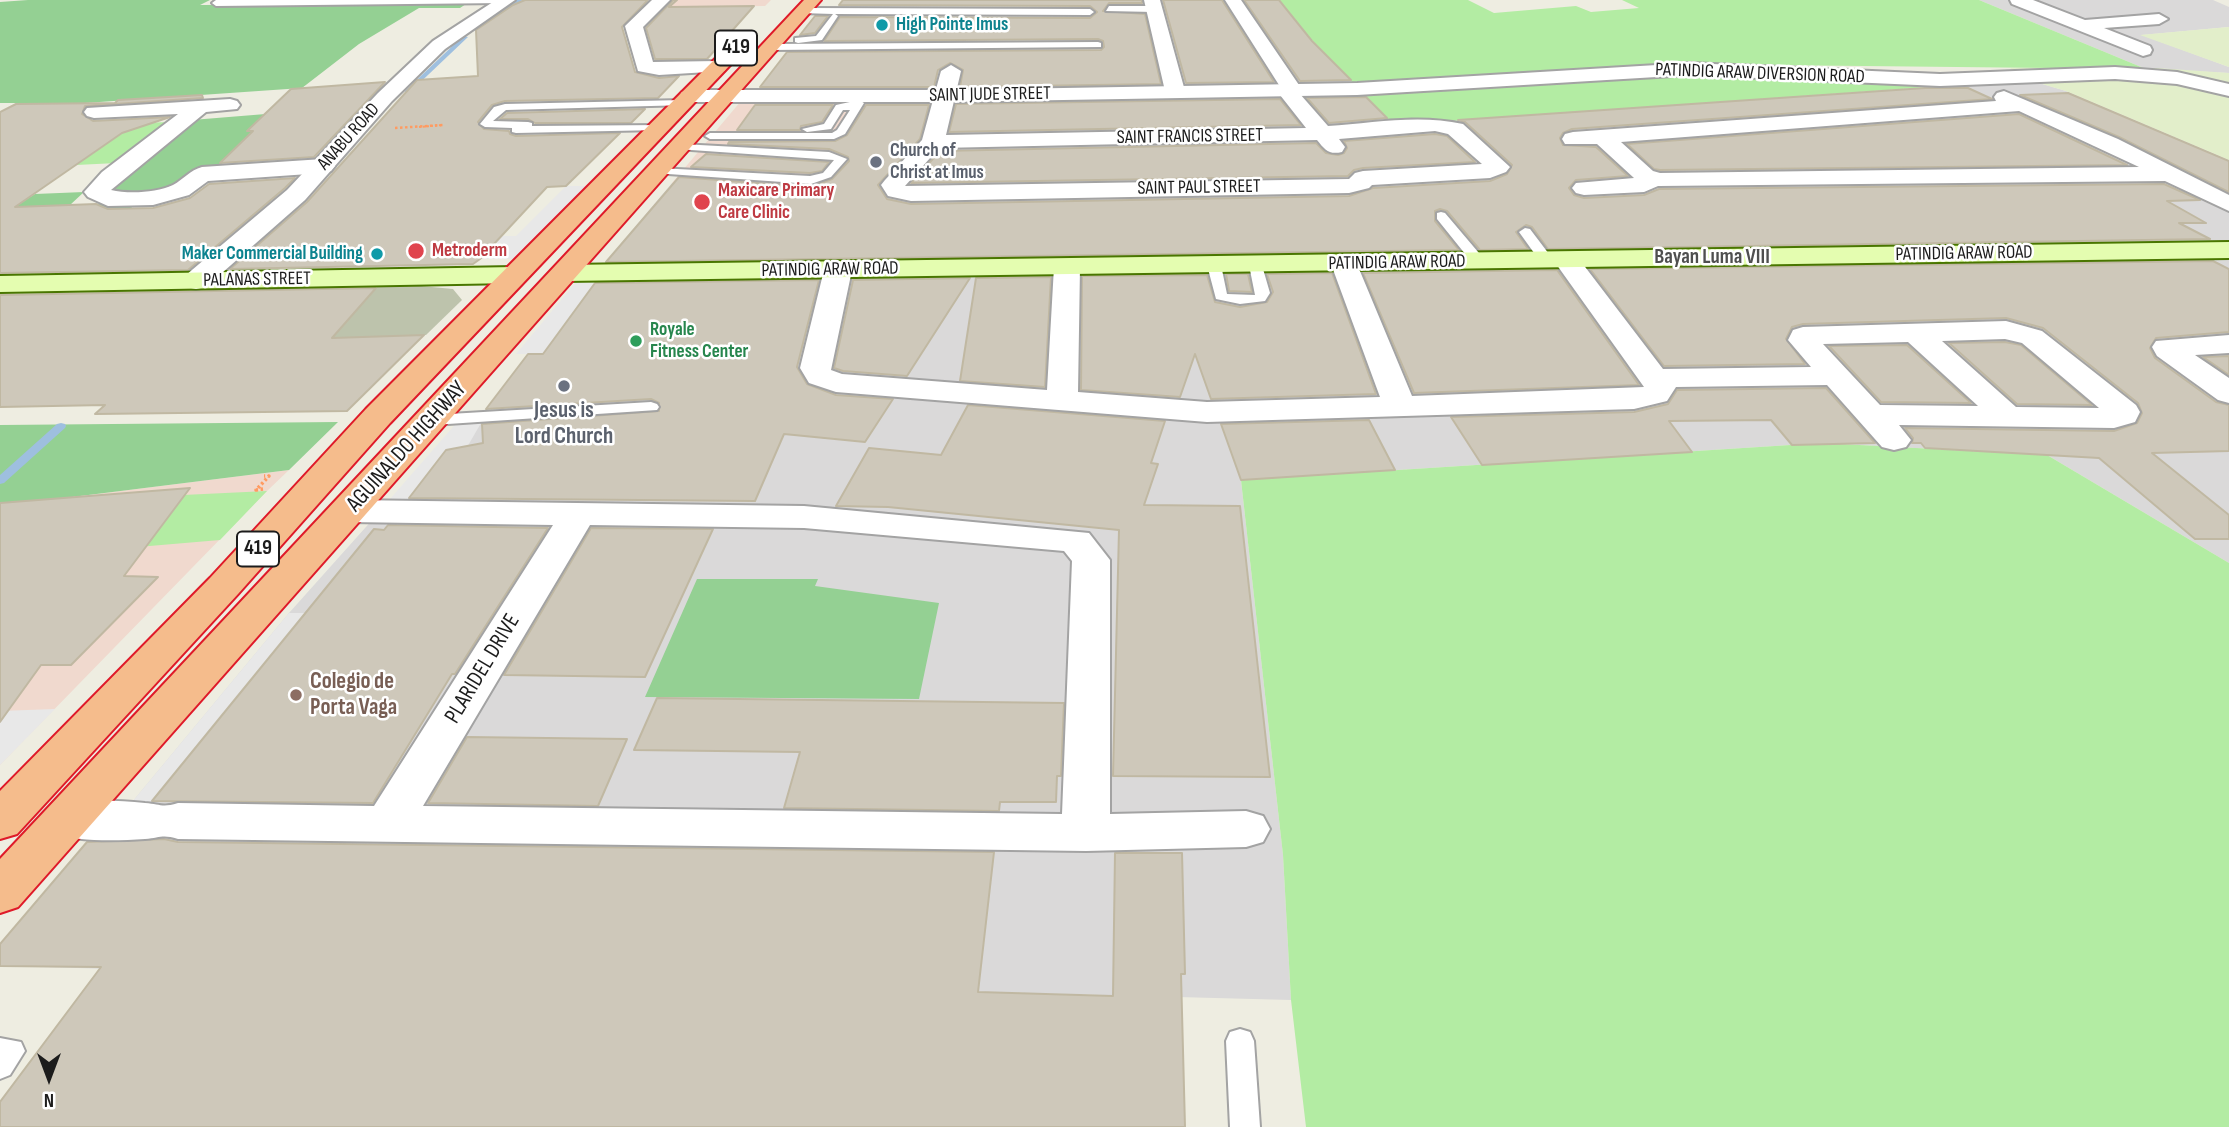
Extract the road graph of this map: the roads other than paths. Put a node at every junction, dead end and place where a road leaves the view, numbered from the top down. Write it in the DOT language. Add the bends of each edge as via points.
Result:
graph roads {
  1 [pos="662,0"];
  2 [pos="1233,0"];
  3 [pos="2018,0"];
  4 [pos="266,1"];
  5 [pos="362,1"];
  6 [pos="506,1"];
  7 [pos="216,3"];
  8 [pos="1153,4"];
  9 [pos="2127,4"];
  10 [pos="808,5"];
  11 [pos="1109,9"];
  12 [pos="1090,12"];
  13 [pos="834,16"];
  14 [pos="758,25"];
  15 [pos="2081,25"];
  16 [pos="777,41"];
  17 [pos="1098,44"];
  18 [pos="2143,50"];
  19 [pos="717,67"];
  20 [pos="951,71"];
  21 [pos="1290,90"];
  22 [pos="2229,90"];
  23 [pos="1175,91"];
  24 [pos="727,96"];
  25 [pos="946,96"];
  26 [pos="686,99"];
  27 [pos="230,105"];
  28 [pos="200,107"];
  29 [pos="94,112"];
  30 [pos="572,124"];
  31 [pos="597,124"];
  32 [pos="528,125"];
  33 [pos="551,125"];
  34 [pos="661,125"];
  35 [pos="757,129"];
  36 [pos="773,129"];
  37 [pos="790,129"];
  38 [pos="511,130"];
  39 [pos="806,130"];
  40 [pos="1321,133"];
  41 [pos="1602,136"];
  42 [pos="690,137"];
  43 [pos="1573,139"];
  44 [pos="933,142"];
  45 [pos="323,166"];
  46 [pos="1497,169"];
  47 [pos="658,172"];
  48 [pos="2171,174"];
  49 [pos="1363,178"];
  50 [pos="1653,179"];
  51 [pos="1584,188"];
  52 [pos="2229,204"];
  53 [pos="1441,216"];
  54 [pos="1525,232"];
  55 [pos="2229,250"];
  56 [pos="1557,261"];
  57 [pos="1479,262"];
  58 [pos="1344,264"];
  59 [pos="1067,267"];
  60 [pos="838,270"];
  61 [pos="565,273"];
  62 [pos="514,275"];
  63 [pos="196,281"];
  64 [pos="0,284"];
  65 [pos="1915,332"];
  66 [pos="2229,344"];
  67 [pos="1836,376"];
  68 [pos="1654,377"];
  69 [pos="2229,393"];
  70 [pos="1062,401"];
  71 [pos="1400,406"];
  72 [pos="651,407"];
  73 [pos="1872,415"];
  74 [pos="2009,418"];
  75 [pos="433,420"];
  76 [pos="1894,440"];
  77 [pos="349,511"];
  78 [pos="578,514"];
  79 [pos="67,820"];
  80 [pos="0,821"];
  81 [pos="388,824"];
  82 [pos="1246,829"];
  83 [pos="1086,832"];
  84 [pos="0,893"];
  85 [pos="1240,1041"];
  86 [pos="0,1051"];
  87 [pos="0,1066"];
  88 [pos="1245,1127"];
  1 -- 19 [label="street" via="635,26 645,67"];
  2 -- 21 [label="street"];
  3 -- 15 [label="street"];
  4 -- 5 [label="lane"];
  4 -- 7 [label="lane"];
  5 -- 6 [label="lane"];
  6 -- 45 [label="street, ANABU ROAD" via="433,51"];
  8 -- 11 [label="lane"];
  8 -- 23 [label="street" via="1159,44"];
  9 -- 15 [label="street" via="2159,19"];
  10 -- 12 [label="lane"];
  10 -- 16 [label="highway, AGUINALDO HIGHWAY / 419"];
  13 -- 16 [label="lane" via="820,36"];
  14 -- 19 [label="highway, AGUINALDO HIGHWAY / 419"];
  15 -- 18 [label="street"];
  16 -- 17 [label="lane"];
  16 -- 24 [label="highway, AGUINALDO HIGHWAY / 419"];
  19 -- 26 [label="highway, AGUINALDO HIGHWAY / 419"];
  20 -- 25 [label="street"];
  21 -- 22 [label="street, PATINDIG ARAW DIVERSION ROAD" via="1690,69 1940,80 2106,72 2168,77"];
  21 -- 23 [label="street, SAINT JUDE STREET"];
  21 -- 40 [label="street"];
  23 -- 25 [label="street, SAINT JUDE STREET"];
  24 -- 25 [label="street, SAINT JUDE STREET"];
  24 -- 26 [label="street, SAINT JUDE STREET"];
  24 -- 42 [label="highway, AGUINALDO HIGHWAY / 419"];
  25 -- 44 [label="street"];
  26 -- 32 [label="lane" via="511,107 496,126"];
  26 -- 34 [label="highway, AGUINALDO HIGHWAY / 419"];
  27 -- 28 [label="street"];
  28 -- 29 [label="street"];
  28 -- 45 [label="street" via="96,192 117,200 153,198 174,193 202,174"];
  30 -- 33 [label="lane"];
  31 -- 34 [label="lane"];
  34 -- 38 [label="lane"];
  34 -- 62 [label="highway, AGUINALDO HIGHWAY / 419"];
  35 -- 42 [label="lane"];
  36 -- 37 [label="lane"];
  39 -- 42 [label="lane" via="827,127 840,107 858,104 834,136"];
  40 -- 44 [label="street, SAINT FRANCIS STREET"];
  40 -- 46 [label="street, SAINT FRANCIS STREET" via="1446,126 1455,129"];
  40 -- 49 [label="street"];
  41 -- 43 [label="street"];
  41 -- 48 [label="street" via="2012,101"];
  41 -- 50 [label="street"];
  42 -- 47 [label="highway, AGUINALDO HIGHWAY / 419"];
  42 -- 47 [label="lane" via="771,155 841,159 817,179"];
  44 -- 49 [label="street, SAINT PAUL STREET" via="893,185 896,191 1349,186"];
  45 -- 63 [label="street, ANABU ROAD" via="282,208"];
  46 -- 49 [label="street, SAINT PAUL STREET"];
  47 -- 61 [label="highway, AGUINALDO HIGHWAY / 419"];
  48 -- 50 [label="street"];
  48 -- 52 [label="street"];
  50 -- 51 [label="street" via="1644,185"];
  53 -- 57 [label="lane"];
  54 -- 56 [label="lane"];
  55 -- 56 [label="main road, PATINDIG ARAW ROAD"];
  56 -- 57 [label="main road, PATINDIG ARAW ROAD"];
  56 -- 68 [label="street"];
  57 -- 58 [label="main road, PATINDIG ARAW ROAD"];
  58 -- 59 [label="main road, PATINDIG ARAW ROAD" via="1256,277 1214,265"];
  58 -- 71 [label="street"];
  59 -- 60 [label="main road, PATINDIG ARAW ROAD"];
  59 -- 70 [label="street"];
  60 -- 61 [label="main road, PATINDIG ARAW ROAD"];
  60 -- 70 [label="street" via="816,368 820,376 846,384"];
  61 -- 75 [label="highway, AGUINALDO HIGHWAY / 419"];
  62 -- 63 [label="main road, PALANAS STREET"];
  62 -- 80 [label="highway, AGUINALDO HIGHWAY / 419"];
  63 -- 64 [label="main road, PALANAS STREET"];
  65 -- 67 [label="street" via="1803,336"];
  65 -- 74 [label="street"];
  65 -- 74 [label="street" via="2006,330 2026,334 2124,412 2114,418"];
  66 -- 69 [label="street" via="2167,347"];
  67 -- 68 [label="street"];
  67 -- 73 [label="street"];
  68 -- 71 [label="street" via="1659,391 1643,399"];
  70 -- 71 [label="street" via="1207,412"];
  72 -- 75 [label="lane"];
  73 -- 74 [label="street"];
  73 -- 76 [label="street"];
  75 -- 77 [label="highway, AGUINALDO HIGHWAY / 419"];
  77 -- 78 [label="street"];
  77 -- 79 [label="highway, AGUINALDO HIGHWAY / 419"];
  78 -- 81 [label="street, PLARIDEL DRIVE"];
  78 -- 83 [label="street" via="812,504 1076,541 1091,560"];
  79 -- 81 [label="street"];
  79 -- 84 [label="highway, AGUINALDO HIGHWAY / 419"];
  81 -- 83 [label="street"];
  82 -- 83 [label="street"];
  85 -- 88 [label="lane"];
  86 -- 87 [label="lane" via="11,1051"];
}
